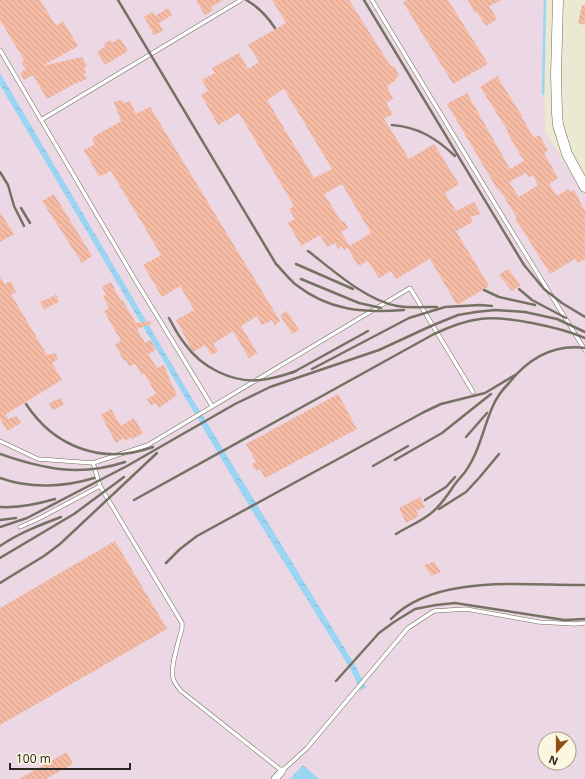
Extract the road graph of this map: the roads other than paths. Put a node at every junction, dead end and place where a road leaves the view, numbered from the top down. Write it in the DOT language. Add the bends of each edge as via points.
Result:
graph roads {
  1 [pos="241,0"];
  2 [pos="372,0"];
  3 [pos="558,0"];
  4 [pos="0,50"];
  5 [pos="41,120"];
  6 [pos="585,187"];
  7 [pos="585,350"];
  8 [pos="473,392"];
  9 [pos="212,406"];
  10 [pos="0,441"];
  11 [pos="93,463"];
  12 [pos="100,486"];
  13 [pos="20,527"];
  14 [pos="585,623"];
  15 [pos="282,771"];
  16 [pos="275,779"];
  1 -- 5 [label="lane"];
  2 -- 7 [label="lane"];
  3 -- 6 [label="street" via="558,125 567,154"];
  4 -- 5 [label="lane"];
  5 -- 9 [label="lane"];
  8 -- 9 [label="lane" via="410,288"];
  9 -- 11 [label="lane" via="148,444"];
  10 -- 11 [label="lane" via="38,459"];
  11 -- 12 [label="lane"];
  12 -- 13 [label="lane"];
  12 -- 15 [label="lane" via="182,623 172,669 176,684 181,691"];
  14 -- 15 [label="lane" via="539,622 466,609 434,612 408,628 306,748"];
  15 -- 16 [label="street"];
}
